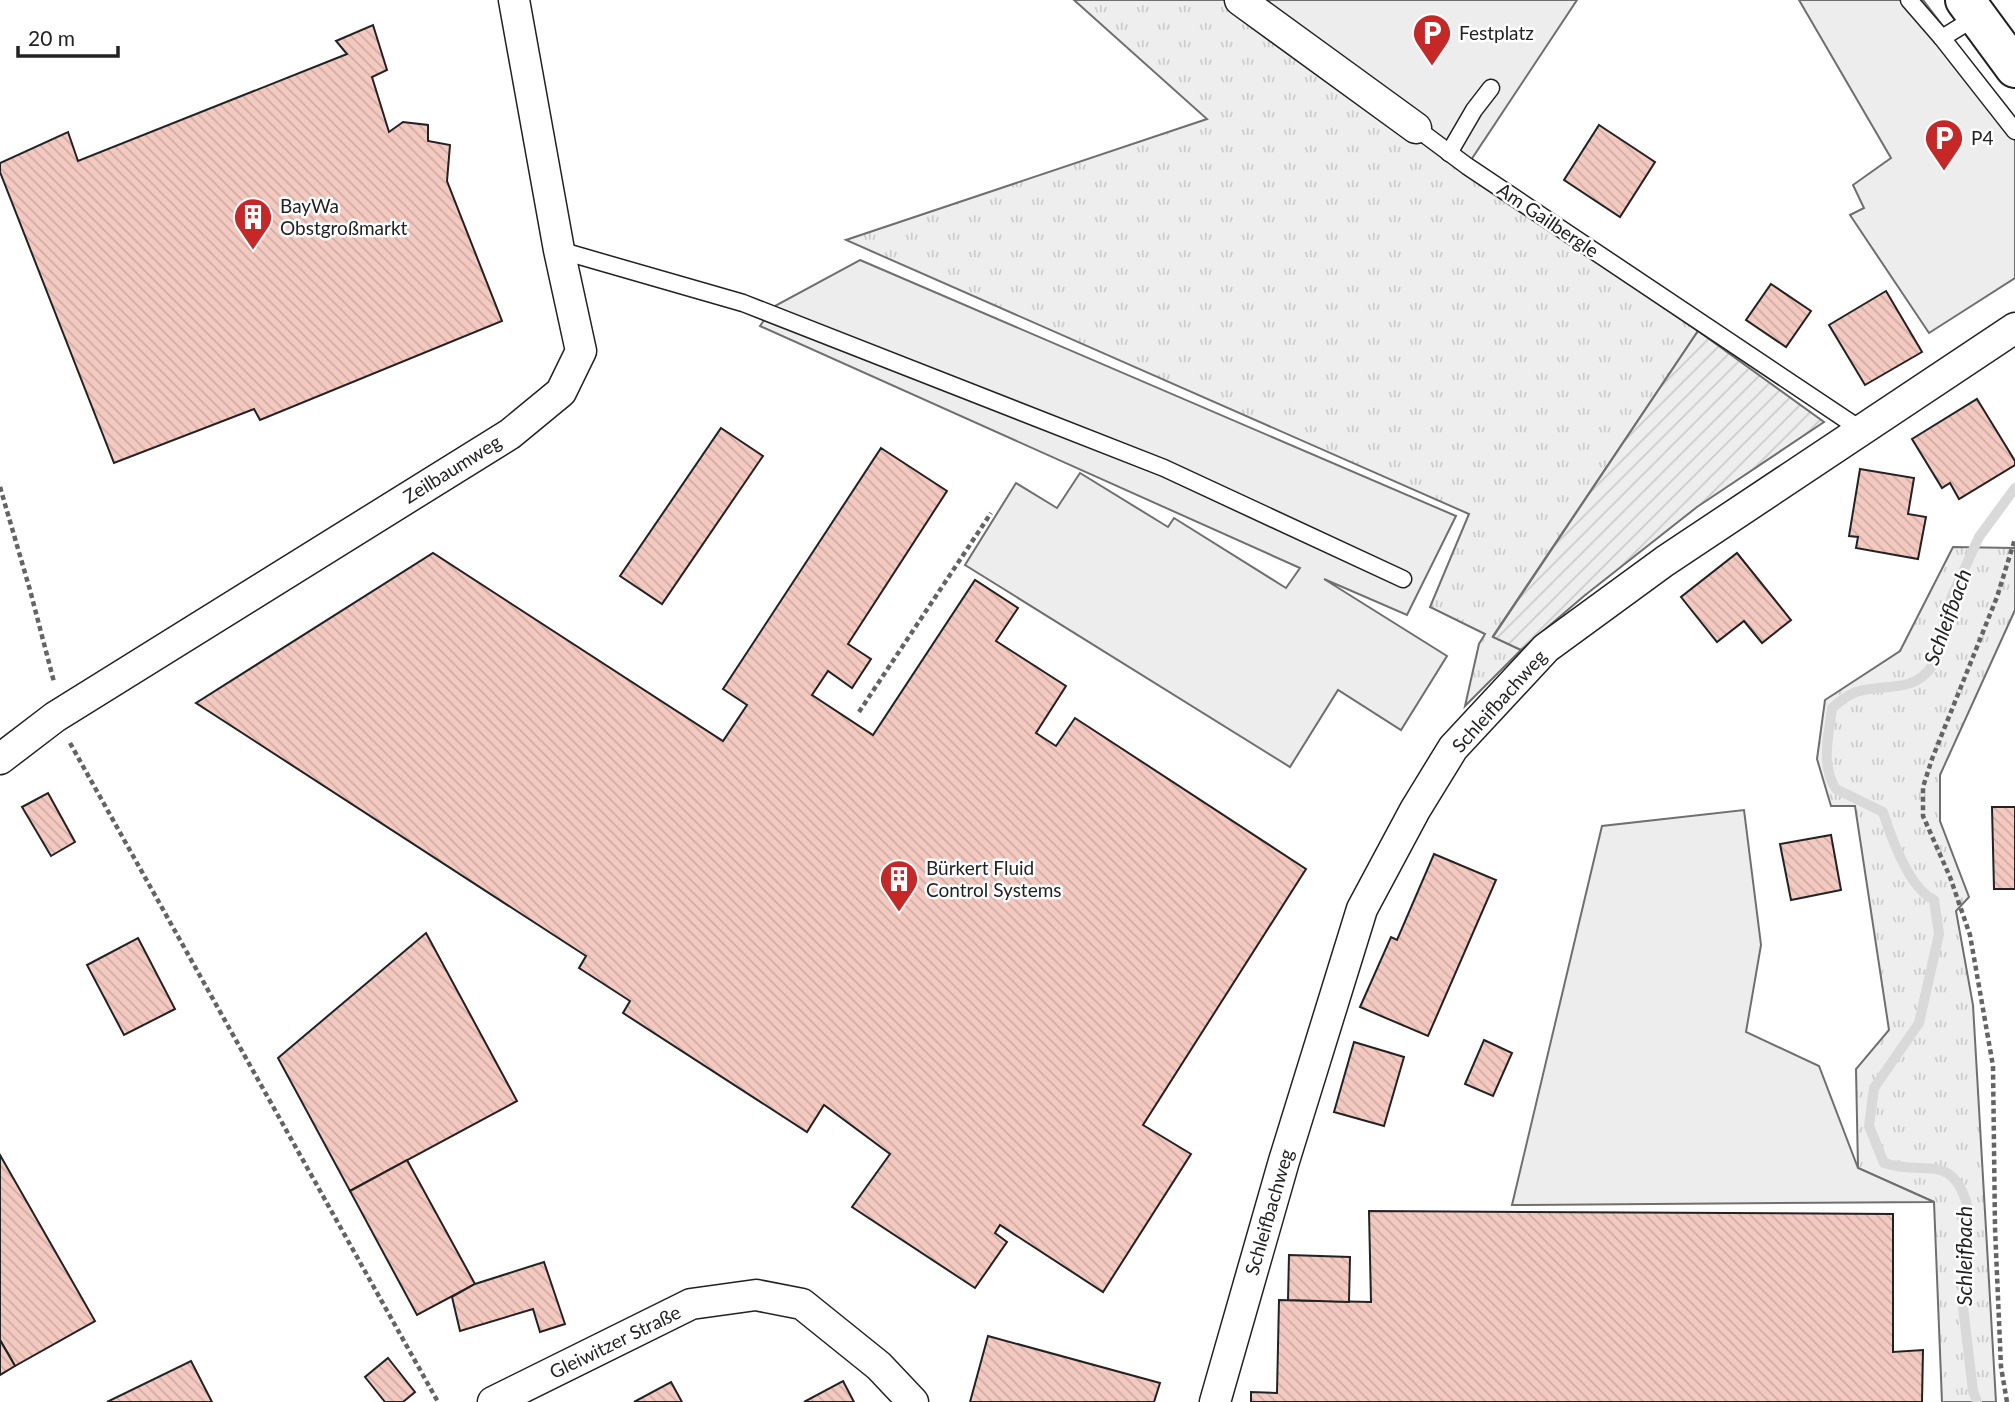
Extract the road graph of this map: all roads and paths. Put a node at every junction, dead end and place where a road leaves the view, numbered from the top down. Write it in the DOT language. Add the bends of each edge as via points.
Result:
graph roads {
  1 [pos="514,0"];
  2 [pos="1240,0"];
  3 [pos="1909,0"];
  4 [pos="1971,8"];
  5 [pos="1942,38"];
  6 [pos="2015,68"];
  7 [pos="1491,88"];
  8 [pos="1416,128"];
  9 [pos="2015,131"];
  10 [pos="1449,153"];
  11 [pos="559,250"];
  12 [pos="2015,328"];
  13 [pos="1863,431"];
  14 [pos="0,487"];
  15 [pos="991,513"];
  16 [pos="2015,538"];
  17 [pos="1404,579"];
  18 [pos="859,712"];
  19 [pos="55,717"];
  20 [pos="0,759"];
  21 [pos="438,1402"];
  22 [pos="493,1402"];
  23 [pos="913,1402"];
  24 [pos="1215,1402"];
  25 [pos="2007,1402"];
  1 -- 11 [label="street, Zeilbaumweg"];
  2 -- 8 [label="street, Am Gailbergle"];
  3 -- 5 [label="lane"];
  4 -- 5 [label="lane"];
  4 -- 6 [label="street"];
  5 -- 9 [label="lane"];
  7 -- 10 [label="lane"];
  8 -- 10 [label="lane, Am Gailbergle"];
  10 -- 13 [label="lane, Am Gailbergle"];
  11 -- 17 [label="lane" via="743,303 1164,468"];
  11 -- 19 [label="street, Zeilbaumweg" via="582,351 561,392 510,433"];
  12 -- 13 [label="street, Schleifbachweg"];
  13 -- 24 [label="street, Schleifbachweg" via="1665,561 1546,648 1453,748 1362,909"];
  14 -- 19 [label="path" via="54,676"];
  15 -- 18 [label="path"];
  16 -- 25 [label="path" via="1997,597 1923,787 1923,816 1970,935 1993,1066 1995,1228 2001,1367"];
  19 -- 20 [label="street, Zeilbaumweg"];
  19 -- 21 [label="path"];
  22 -- 23 [label="street, Gleiwitzer Straße" via="691,1304 755,1295 802,1304 879,1366"];
}
